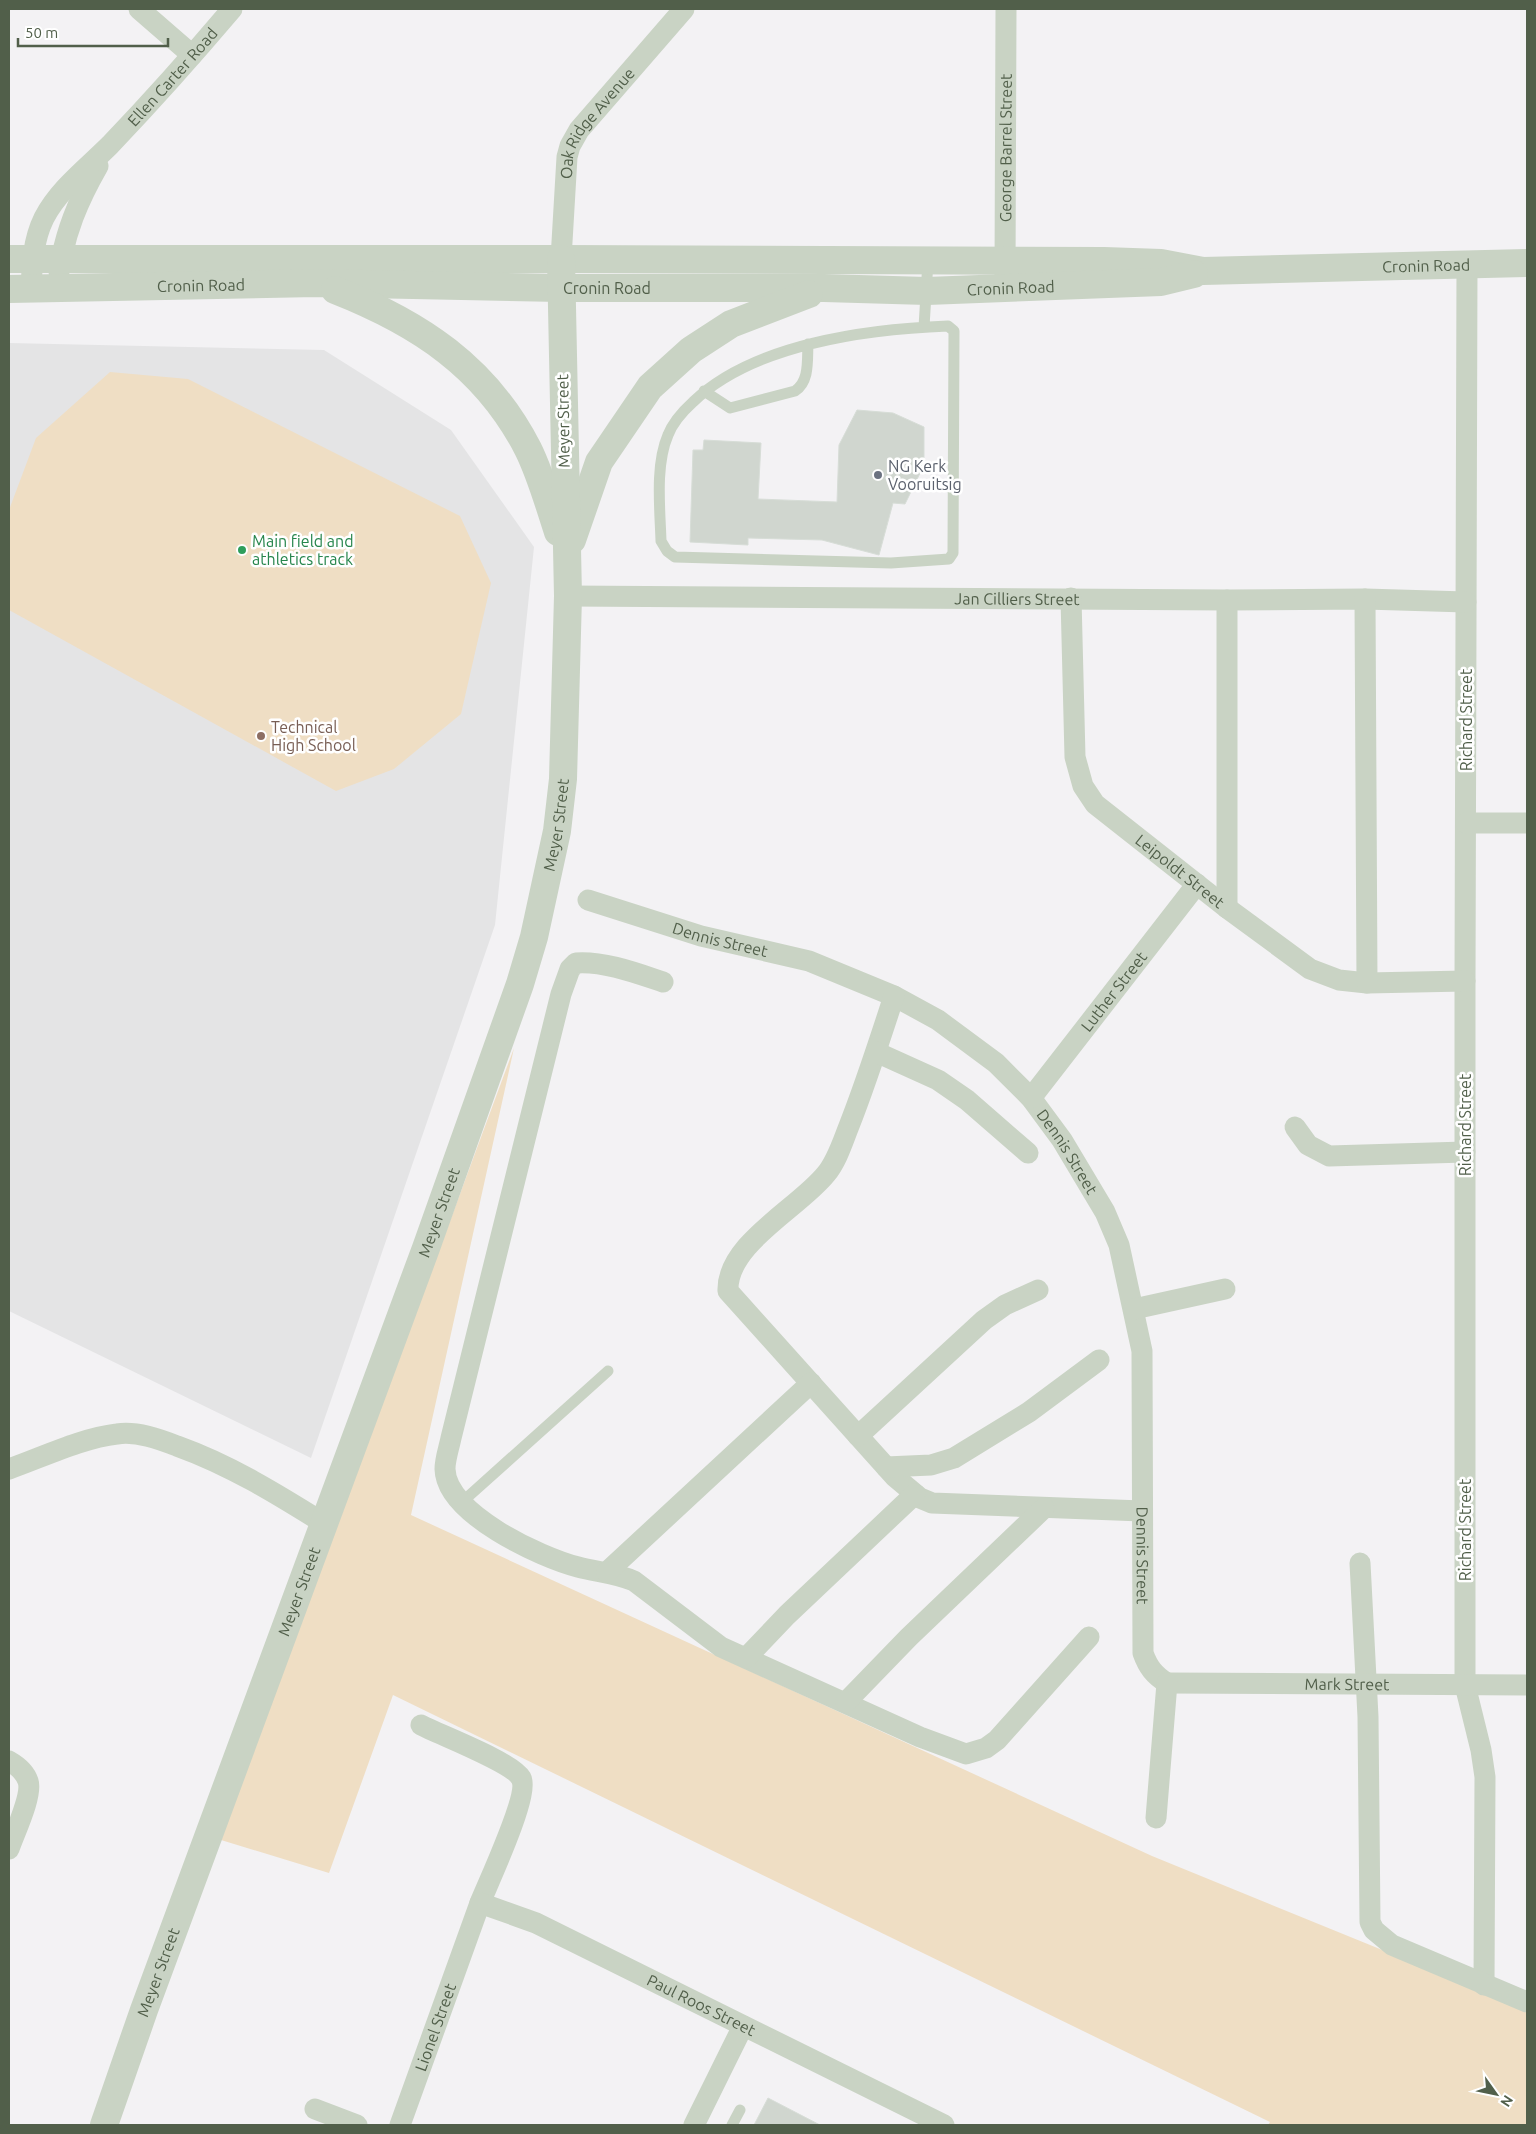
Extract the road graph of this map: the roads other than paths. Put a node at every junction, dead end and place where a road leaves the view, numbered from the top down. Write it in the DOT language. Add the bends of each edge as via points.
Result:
graph roads {
  1 [pos="139,9"];
  2 [pos="232,9"];
  3 [pos="684,9"];
  4 [pos="1006,9"];
  5 [pos="192,55"];
  6 [pos="110,144"];
  7 [pos="61,258"];
  8 [pos="561,258"];
  9 [pos="21,259"];
  10 [pos="928,261"];
  11 [pos="1004,261"];
  12 [pos="1467,263"];
  13 [pos="1527,263"];
  14 [pos="1203,271"];
  15 [pos="316,283"];
  16 [pos="32,288"];
  17 [pos="560,288"];
  18 [pos="824,288"];
  19 [pos="1005,289"];
  20 [pos="927,291"];
  21 [pos="924,326"];
  22 [pos="808,344"];
  23 [pos="704,391"];
  24 [pos="566,557"];
  25 [pos="568,596"];
  26 [pos="1071,598"];
  27 [pos="1365,599"];
  28 [pos="1227,600"];
  29 [pos="1466,602"];
  30 [pos="1466,822"];
  31 [pos="1527,823"];
  32 [pos="1197,884"];
  33 [pos="588,900"];
  34 [pos="1227,908"];
  35 [pos="1465,981"];
  36 [pos="663,982"];
  37 [pos="1368,983"];
  38 [pos="894,996"];
  39 [pos="876,1052"];
  40 [pos="1030,1098"];
  41 [pos="1295,1127"];
  42 [pos="1465,1152"];
  43 [pos="1028,1153"];
  44 [pos="1225,1289"];
  45 [pos="1038,1290"];
  46 [pos="1134,1309"];
  47 [pos="1099,1360"];
  48 [pos="608,1371"];
  49 [pos="811,1383"];
  50 [pos="858,1436"];
  51 [pos="886,1467"];
  52 [pos="9,1469"];
  53 [pos="915,1494"];
  54 [pos="461,1503"];
  55 [pos="1044,1508"];
  56 [pos="1142,1511"];
  57 [pos="325,1524"];
  58 [pos="1360,1563"];
  59 [pos="607,1572"];
  60 [pos="1089,1637"];
  61 [pos="746,1658"];
  62 [pos="1166,1683"];
  63 [pos="1367,1685"];
  64 [pos="1465,1685"];
  65 [pos="1527,1685"];
  66 [pos="846,1702"];
  67 [pos="421,1726"];
  68 [pos="9,1761"];
  69 [pos="1156,1818"];
  70 [pos="9,1849"];
  71 [pos="480,1903"];
  72 [pos="1484,1985"];
  73 [pos="1527,2002"];
  74 [pos="743,2026"];
  75 [pos="315,2110"];
  76 [pos="740,2110"];
  77 [pos="104,2125"];
  78 [pos="357,2125"];
  79 [pos="400,2125"];
  80 [pos="694,2125"];
  81 [pos="732,2125"];
  82 [pos="944,2125"];
  1 -- 5 [label="street"];
  2 -- 5 [label="street, Ellen Carter Road"];
  3 -- 8 [label="street, Oak Ridge Avenue" via="579,130 570,146"];
  4 -- 11 [label="street, George Barrel Street"];
  5 -- 6 [label="street, Ellen Carter Road"];
  6 -- 7 [label="street, Ellen Carter Road" via="76,206"];
  6 -- 9 [label="street, Ellen Carter Road" via="54,202"];
  7 -- 8 [label="street, Cronin Road"];
  7 -- 9 [label="street, Cronin Road"];
  7 -- 16 [label="street, Ellen Carter Road"];
  8 -- 10 [label="street, Cronin Road"];
  8 -- 17 [label="street, Meyer Street"];
  9 -- 16 [label="street, Ellen Carter Road"];
  10 -- 11 [label="street, Cronin Road"];
  10 -- 20 [label="lane"];
  11 -- 14 [label="street, Cronin Road" via="1162,263"];
  11 -- 19 [label="street, George Barrel Street"];
  12 -- 13 [label="street, Cronin Road"];
  12 -- 14 [label="street, Cronin Road"];
  12 -- 29 [label="street, Richard Street"];
  14 -- 19 [label="street, Cronin Road" via="1162,282"];
  15 -- 16 [label="street, Cronin Road"];
  15 -- 17 [label="street, Cronin Road"];
  15 -- 24 [label="street" via="381,309 414,327 462,362 500,404 528,450"];
  17 -- 18 [label="street, Cronin Road"];
  17 -- 24 [label="street, Meyer Street"];
  18 -- 20 [label="street, Cronin Road"];
  18 -- 24 [label="street" via="731,324 691,350 650,388 599,462"];
  19 -- 20 [label="street, Cronin Road"];
  20 -- 21 [label="lane"];
  21 -- 22 [label="lane"];
  21 -- 23 [label="lane" via="948,326 954,332 953,553 946,560 891,563 675,557 661,540 663,454 673,424"];
  22 -- 23 [label="lane" via="732,372"];
  22 -- 23 [label="lane" via="806,375 795,391 730,408"];
  24 -- 25 [label="street, Meyer Street"];
  25 -- 26 [label="street, Jan Cilliers Street"];
  25 -- 57 [label="street, Meyer Street" via="563,779 557,831 534,936 508,1019"];
  26 -- 28 [label="street, Jan Cilliers Street"];
  26 -- 32 [label="street, Leipoldt Street" via="1075,757 1083,786 1095,804"];
  27 -- 28 [label="street, Jan Cilliers Street"];
  27 -- 29 [label="street, Jan Cilliers Street"];
  27 -- 37 [label="street"];
  28 -- 34 [label="street"];
  29 -- 30 [label="street, Richard Street"];
  30 -- 31 [label="street"];
  30 -- 35 [label="street, Richard Street"];
  32 -- 34 [label="street, Leipoldt Street"];
  32 -- 40 [label="street, Luther Street"];
  33 -- 38 [label="street, Dennis Street" via="701,936 809,961"];
  34 -- 37 [label="street, Leipoldt Street" via="1310,969 1339,980"];
  35 -- 37 [label="street, Leipoldt Street"];
  35 -- 42 [label="street, Richard Street"];
  36 -- 54 [label="street" via="587,962 576,963 570,969 561,994 451,1438 445,1470"];
  38 -- 39 [label="street"];
  38 -- 40 [label="street, Dennis Street" via="963,1037"];
  39 -- 43 [label="street" via="938,1080"];
  39 -- 49 [label="street" via="827,1173 741,1254 728,1278 728,1290"];
  40 -- 46 [label="street, Dennis Street" via="1062,1140 1105,1212 1119,1245"];
  41 -- 42 [label="street" via="1308,1145 1329,1156"];
  42 -- 64 [label="street, Richard Street"];
  44 -- 46 [label="street"];
  45 -- 50 [label="street" via="1005,1305 984,1320"];
  46 -- 56 [label="street, Dennis Street" via="1142,1351"];
  47 -- 51 [label="street" via="1029,1412 954,1458 931,1464"];
  48 -- 54 [label="lane"];
  49 -- 50 [label="street"];
  49 -- 59 [label="street"];
  50 -- 51 [label="street"];
  51 -- 53 [label="street"];
  52 -- 57 [label="street" via="118,1433 139,1435 203,1455 250,1478"];
  53 -- 55 [label="street" via="932,1504"];
  53 -- 61 [label="street" via="786,1615"];
  54 -- 59 [label="street" via="482,1522 559,1561"];
  55 -- 56 [label="street"];
  55 -- 66 [label="street"];
  56 -- 62 [label="street, Dennis Street" via="1143,1653 1147,1665"];
  57 -- 77 [label="street, Meyer Street"];
  58 -- 63 [label="street"];
  59 -- 61 [label="street" via="634,1581 707,1638"];
  60 -- 66 [label="street" via="1012,1725 986,1748 975,1753 966,1754 920,1737"];
  61 -- 66 [label="street"];
  62 -- 63 [label="street, Mark Street"];
  62 -- 69 [label="street"];
  63 -- 64 [label="street, Mark Street"];
  63 -- 72 [label="street" via="1370,1922 1374,1930 1392,1945"];
  64 -- 65 [label="street, Mark Street"];
  64 -- 72 [label="street, Richard Street" via="1482,1750 1485,1777"];
  67 -- 71 [label="street" via="505,1764 522,1778 520,1806"];
  68 -- 70 [label="street" via="28,1780 29,1792"];
  71 -- 74 [label="street, Paul Roos Street" via="536,1924"];
  71 -- 79 [label="street, Lionel Street"];
  72 -- 73 [label="street"];
  74 -- 80 [label="street"];
  74 -- 82 [label="street, Paul Roos Street"];
  75 -- 78 [label="street"];
  76 -- 81 [label="lane"];
}
